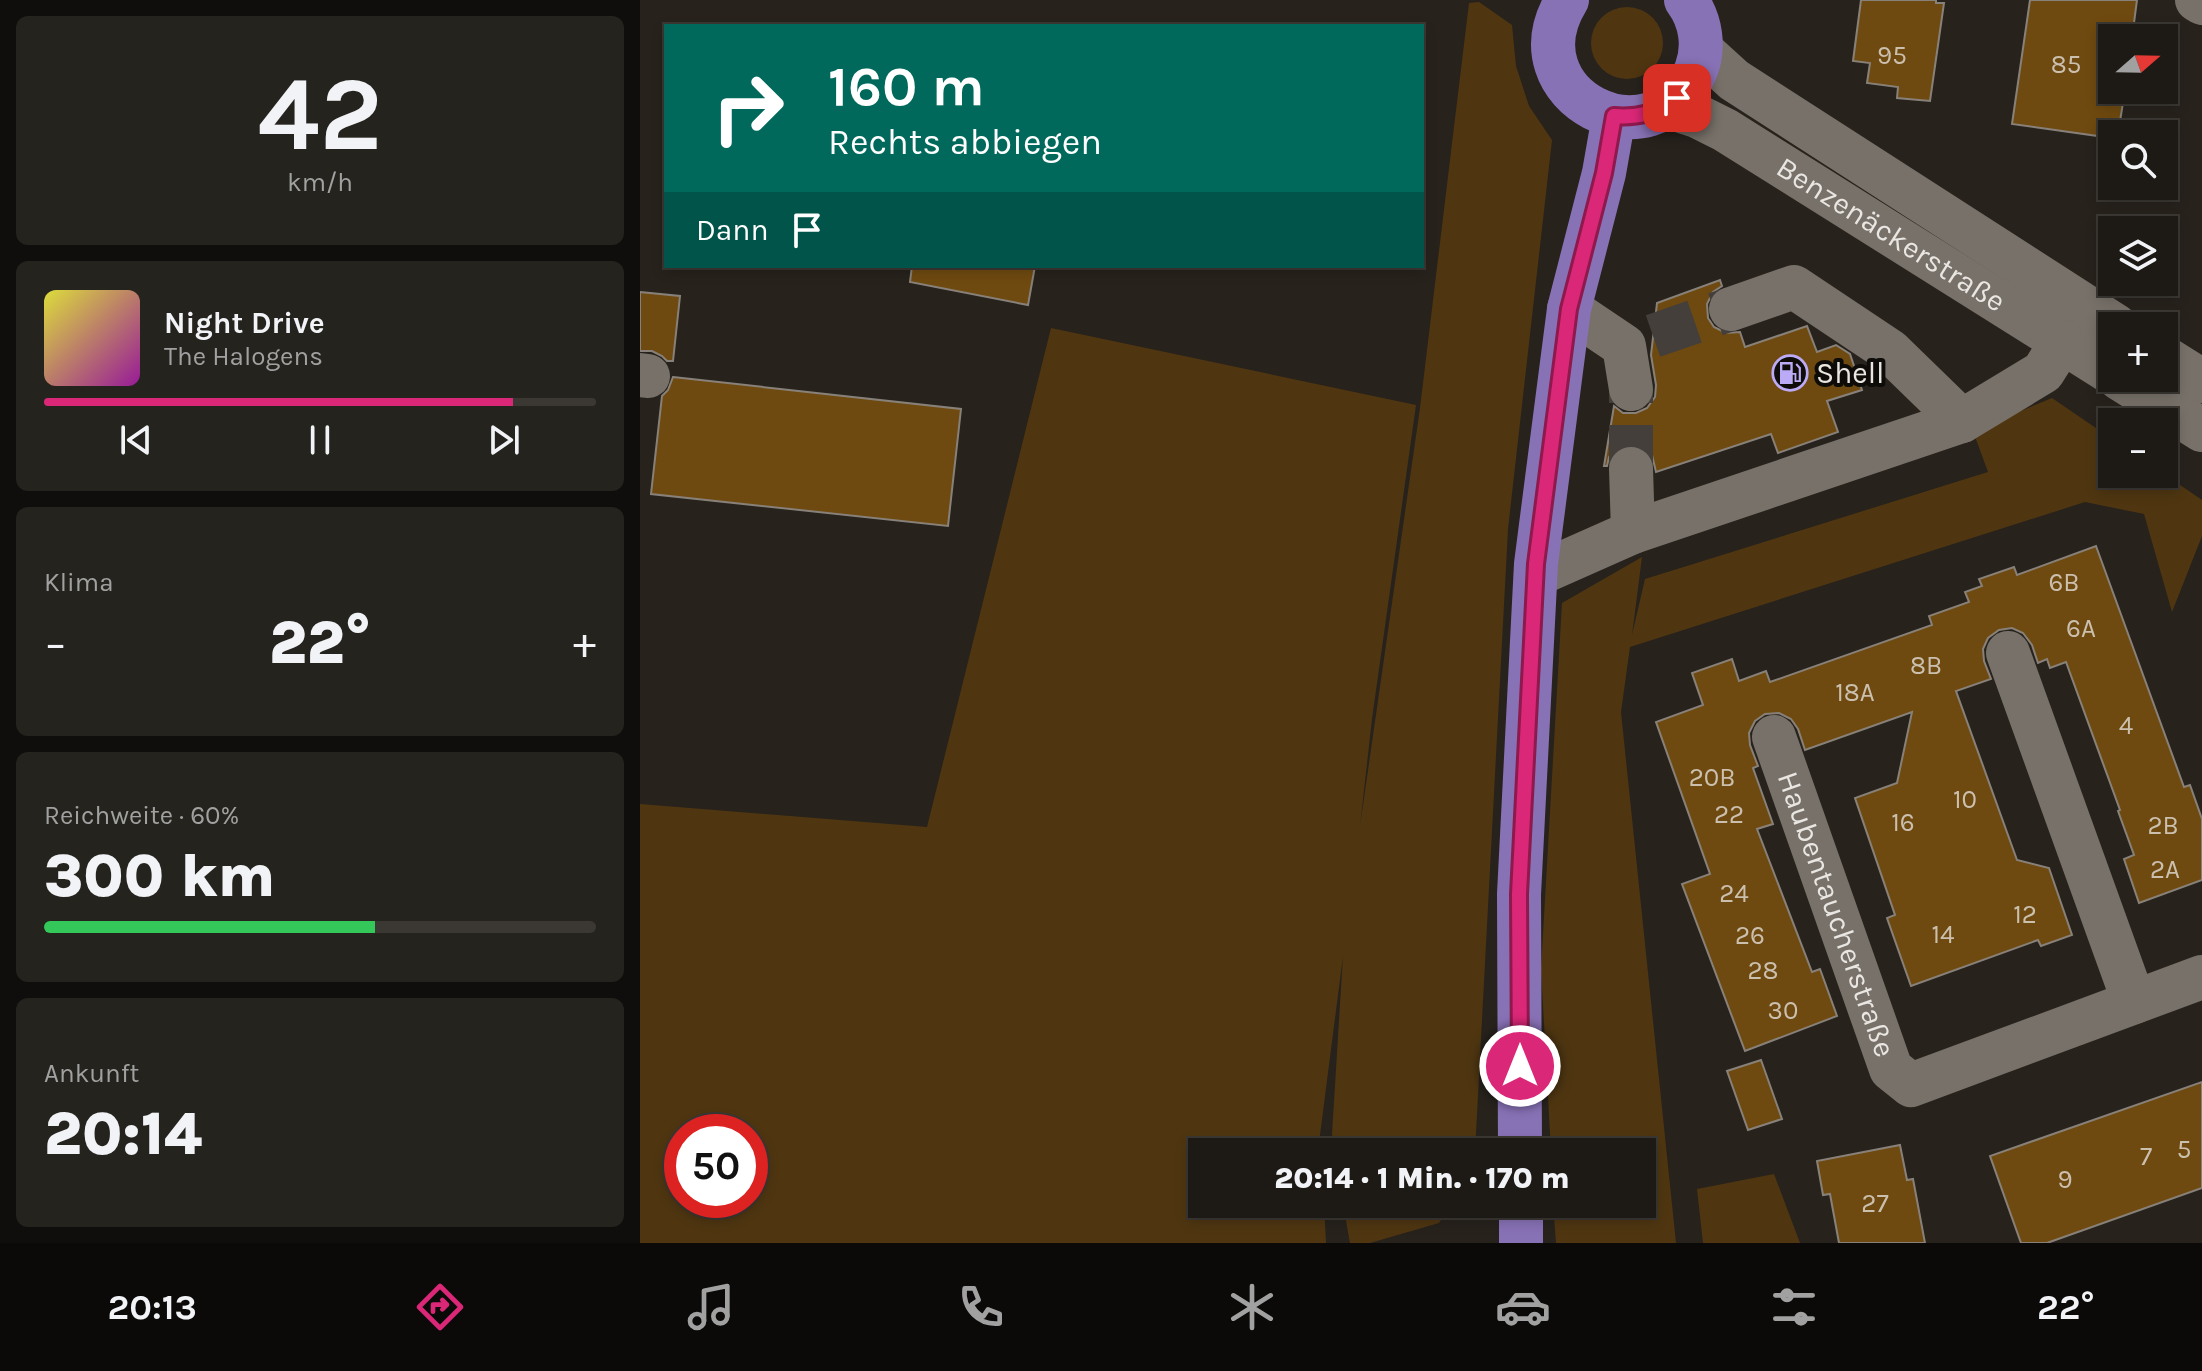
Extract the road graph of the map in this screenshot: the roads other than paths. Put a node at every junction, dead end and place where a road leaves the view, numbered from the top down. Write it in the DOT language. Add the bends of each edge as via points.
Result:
graph roads {
  1 [pos="1567,0"];
  2 [pos="1686,0"];
  3 [pos="2197,0"];
  4 [pos="2202,3"];
  5 [pos="1701,50"];
  6 [pos="1666,106"];
  7 [pos="1614,116"];
  8 [pos="1569,309"];
  9 [pos="1731,309"];
  10 [pos="2098,314"];
  11 [pos="2062,342"];
  12 [pos="2098,364"];
  13 [pos="2178,366"];
  14 [pos="2202,381"];
  15 [pos="1631,389"];
  16 [pos="2141,392"];
  17 [pos="1962,421"];
  18 [pos="2202,430"];
  19 [pos="1631,469"];
  20 [pos="1633,532"];
  21 [pos="1536,575"];
  22 [pos="2008,653"];
  23 [pos="1774,737"];
  24 [pos="2202,977"];
  25 [pos="2134,1002"];
  26 [pos="1520,1138"];
  27 [pos="1521,1218"];
  28 [pos="1521,1243"];
  1 -- 7 [label="main road" via="1554,35 1561,76 1588,106"];
  2 -- 5 [label="main road" via="1697,20"];
  3 -- 4 [label="street"];
  5 -- 6 [label="main road" via="1686,88"];
  5 -- 10 [label="street, Benzenäckerstraße" via="1734,80"];
  6 -- 7 [label="main road" via="1641,116"];
  6 -- 11 [label="street, Benzenäckerstraße" via="1725,130"];
  7 -- 8 [label="main road"];
  8 -- 15 [label="street" via="1638,341"];
  8 -- 21 [label="main road"];
  9 -- 17 [label="street" via="1794,287 1890,351"];
  11 -- 12 [label="street, Benzenäckerstraße"];
  11 -- 17 [label="street" via="2043,372"];
  13 -- 14 [label="street"];
  16 -- 18 [label="street"];
  17 -- 20 [label="street"];
  19 -- 20 [label="street"];
  20 -- 21 [label="street"];
  21 -- 26 [label="main road" via="1519,894"];
  22 -- 25 [label="street"];
  23 -- 25 [label="street, Haubentaucherstraße" via="1891,1069 1911,1085"];
  24 -- 25 [label="street, Haubentaucherstraße"];
  27 -- 28 [label="main road"];
}
